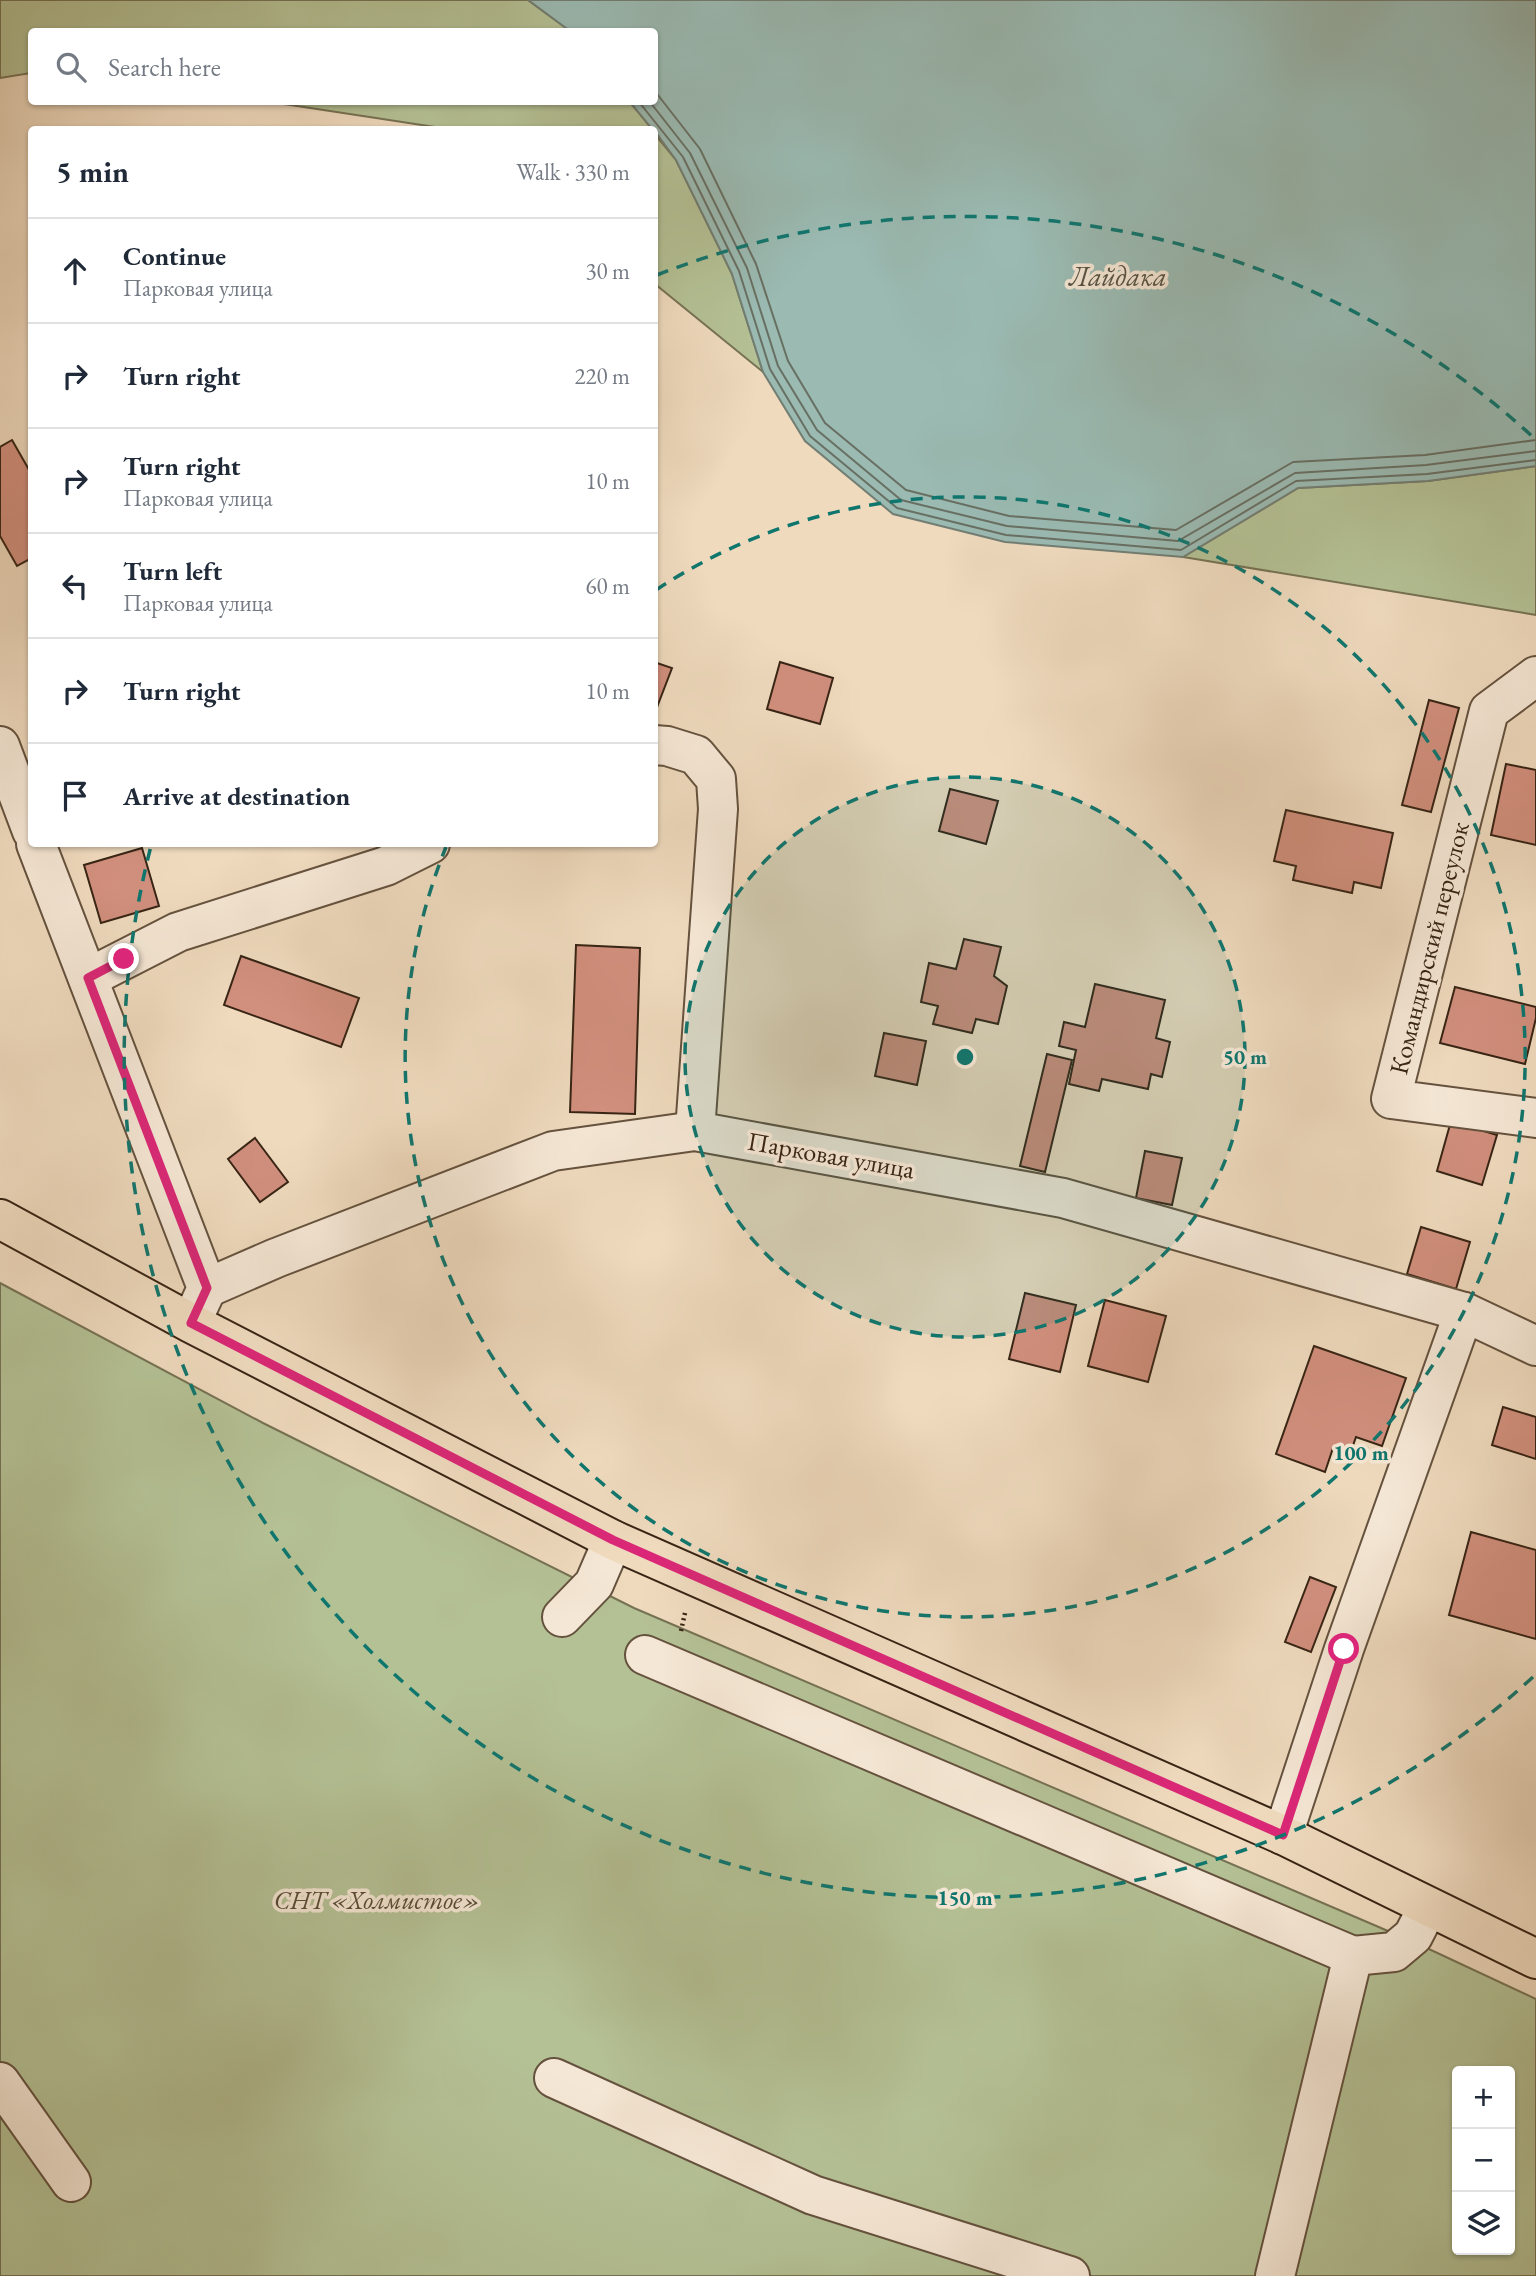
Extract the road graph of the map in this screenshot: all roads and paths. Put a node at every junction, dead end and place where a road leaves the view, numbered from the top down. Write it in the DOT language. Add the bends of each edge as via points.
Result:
graph roads {
  1 [pos="1536,676"];
  2 [pos="658,745"];
  3 [pos="0,746"];
  4 [pos="28,820"];
  5 [pos="37,847"];
  6 [pos="424,847"];
  7 [pos="88,978"];
  8 [pos="1536,1118"];
  9 [pos="695,1131"];
  10 [pos="0,1219"];
  11 [pos="207,1288"];
  12 [pos="1464,1312"];
  13 [pos="191,1323"];
  14 [pos="1536,1346"];
  15 [pos="613,1540"];
  16 [pos="692,1577"];
  17 [pos="562,1618"];
  18 [pos="659,1661"];
  19 [pos="1283,1835"];
  20 [pos="1428,1906"];
  21 [pos="1353,1956"];
  22 [pos="1536,1959"];
  23 [pos="554,2078"];
  24 [pos="0,2082"];
  25 [pos="71,2182"];
  26 [pos="1070,2276"];
  27 [pos="1275,2276"];
  1 -- 8 [label="street, Командирский переулок" via="1489,711 1391,1099"];
  2 -- 9 [label="street" via="696,755 716,779 718,808"];
  3 -- 4 [label="street"];
  5 -- 7 [label="street"];
  6 -- 7 [label="street" via="386,866 178,932"];
  7 -- 11 [label="street"];
  9 -- 11 [label="street, Парковая улица" via="553,1151"];
  9 -- 12 [label="street, Парковая улица" via="1063,1198"];
  10 -- 13 [label="main road"];
  11 -- 13 [label="street"];
  12 -- 14 [label="street, Парковая улица"];
  12 -- 19 [label="street"];
  13 -- 15 [label="main road"];
  15 -- 16 [label="main road"];
  15 -- 17 [label="street" via="594,1584"];
  16 -- 18 [label="path"];
  16 -- 19 [label="main road"];
  18 -- 21 [label="street"];
  19 -- 20 [label="main road"];
  20 -- 21 [label="street" via="1413,1936 1394,1952"];
  20 -- 22 [label="main road"];
  21 -- 27 [label="street"];
  23 -- 26 [label="street" via="813,2196"];
  24 -- 25 [label="street"];
}
